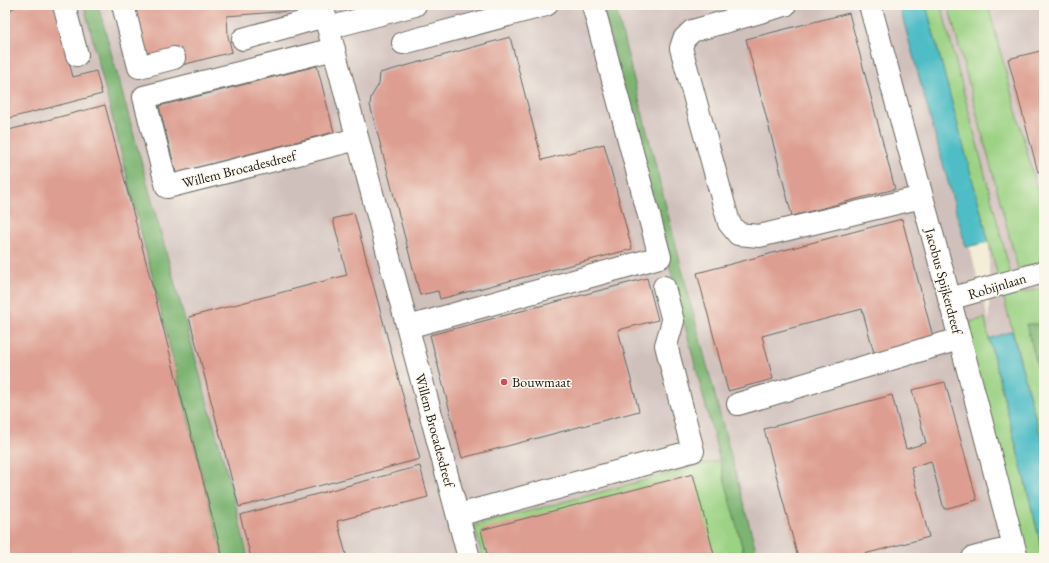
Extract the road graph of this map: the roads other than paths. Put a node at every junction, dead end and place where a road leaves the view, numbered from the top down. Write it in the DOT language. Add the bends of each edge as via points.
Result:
graph roads {
  1 [pos="64,5"];
  2 [pos="123,5"];
  3 [pos="415,5"];
  4 [pos="546,5"];
  5 [pos="593,5"];
  6 [pos="785,5"];
  7 [pos="870,5"];
  8 [pos="325,16"];
  9 [pos="243,38"];
  10 [pos="403,43"];
  11 [pos="334,49"];
  12 [pos="77,55"];
  13 [pos="174,58"];
  14 [pos="358,139"];
  15 [pos="922,196"];
  16 [pos="1044,272"];
  17 [pos="664,287"];
  18 [pos="949,299"];
  19 [pos="408,327"];
  20 [pos="960,339"];
  21 [pos="738,404"];
  22 [pos="458,515"];
  23 [pos="1015,552"];
  24 [pos="469,558"];
  25 [pos="974,558"];
  1 -- 12 [label="street"];
  2 -- 13 [label="street" via="139,67"];
  3 -- 8 [label="street"];
  4 -- 10 [label="street"];
  5 -- 19 [label="street" via="660,257"];
  6 -- 15 [label="street" via="692,32 682,44 728,223 738,234 759,236"];
  7 -- 15 [label="street, Jacobus Spijkerdreef"];
  8 -- 9 [label="street"];
  8 -- 11 [label="street, Willem Brocadesdreef"];
  11 -- 14 [label="street, Willem Brocadesdreef"];
  11 -- 14 [label="street, Willem Brocadesdreef" via="144,97 168,187"];
  14 -- 19 [label="street, Willem Brocadesdreef"];
  15 -- 18 [label="street, Jacobus Spijkerdreef"];
  16 -- 18 [label="street, Robijnlaan"];
  17 -- 22 [label="street" via="673,321 666,345 693,451"];
  18 -- 20 [label="street, Jacobus Spijkerdreef"];
  19 -- 22 [label="street, Willem Brocadesdreef"];
  20 -- 21 [label="street"];
  20 -- 23 [label="street, Jacobus Spijkerdreef"];
  22 -- 24 [label="street, Willem Brocadesdreef"];
  23 -- 25 [label="street"];
}
